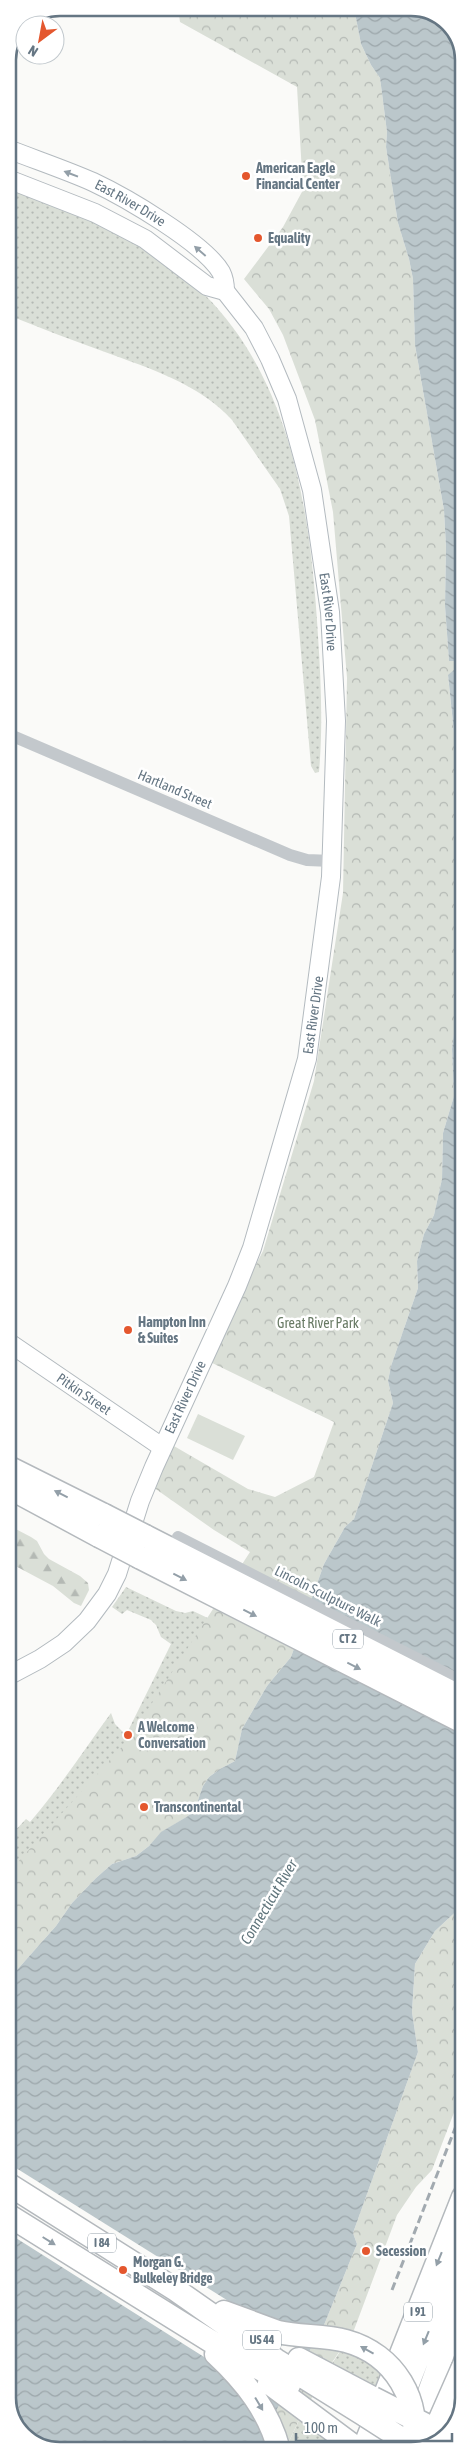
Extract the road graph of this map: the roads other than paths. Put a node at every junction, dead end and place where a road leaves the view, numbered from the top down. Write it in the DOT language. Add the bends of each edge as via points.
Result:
graph roads {
  1 [pos="16,152"];
  2 [pos="16,182"];
  3 [pos="116,194"];
  4 [pos="103,216"];
  5 [pos="225,291"];
  6 [pos="16,738"];
  7 [pos="332,860"];
  8 [pos="17,1348"];
  9 [pos="162,1447"];
  10 [pos="17,1472"];
  11 [pos="17,1491"];
  12 [pos="17,1498"];
  13 [pos="102,1526"];
  14 [pos="178,1537"];
  15 [pos="226,1589"];
  16 [pos="17,1671"];
  17 [pos="455,1678"];
  18 [pos="455,1694"];
  19 [pos="455,1717"];
  20 [pos="17,2190"];
  21 [pos="455,2218"];
  22 [pos="17,2221"];
  23 [pos="455,2268"];
  24 [pos="195,2303"];
  25 [pos="455,2322"];
  26 [pos="199,2334"];
  27 [pos="224,2349"];
  28 [pos="455,2383"];
  29 [pos="319,2394"];
  30 [pos="362,2431"];
  31 [pos="427,2434"];
  32 [pos="275,2441"];
  33 [pos="378,2441"];
  34 [pos="389,2441"];
  35 [pos="392,2441"];
  36 [pos="414,2441"];
  37 [pos="415,2441"];
  3 -- 1 [label="street, East River Drive, one-way"];
  2 -- 4 [label="street, East River Drive"];
  3 -- 4 [label="street"];
  5 -- 3 [label="street, East River Drive, one-way" via="221,272 203,254 157,219"];
  4 -- 5 [label="street, East River Drive" via="162,250 208,287"];
  5 -- 7 [label="street, East River Drive" via="254,328 276,372 299,437 316,510 335,669"];
  6 -- 7 [label="street, Hartland Street" via="290,855 306,860"];
  7 -- 9 [label="street, East River Drive" via="310,1045 300,1092 246,1263"];
  8 -- 9 [label="street, Pitkin Street"];
  9 -- 16 [label="street, East River Drive" via="140,1501 117,1574 101,1604 64,1643"];
  13 -- 10 [label="highway, CT 2, one-way"];
  11 -- 13 [label="highway, CT 2"];
  12 -- 13 [label="highway"];
  13 -- 15 [label="highway, CT 2, bridge"];
  14 -- 17 [label="street, Lincoln Sculpture Walk"];
  15 -- 18 [label="highway, CT 2"];
  15 -- 19 [label="highway, CT 2, one-way"];
  20 -- 24 [label="highway, I 84"];
  21 -- 30 [label="highway, I 91, one-way"];
  22 -- 26 [label="highway, I 84, one-way"];
  23 -- 34 [label="highway, one-way"];
  24 -- 29 [label="highway, US 44"];
  36 -- 24 [label="highway, one-way, bridge" via="415,2423 409,2398 397,2375 376,2356 345,2341 264,2328"];
  25 -- 37 [label="highway" via="423,2409"];
  26 -- 27 [label="highway, I 84"];
  26 -- 32 [label="highway, one-way" via="234,2370 255,2398"];
  27 -- 29 [label="highway, US 44"];
  28 -- 31 [label="highway, bridge"];
  29 -- 30 [label="highway, US 44"];
  29 -- 30 [label="highway"];
  30 -- 31 [label="highway, US 44, bridge"];
  30 -- 33 [label="highway"];
  30 -- 35 [label="highway, bridge"];
}
